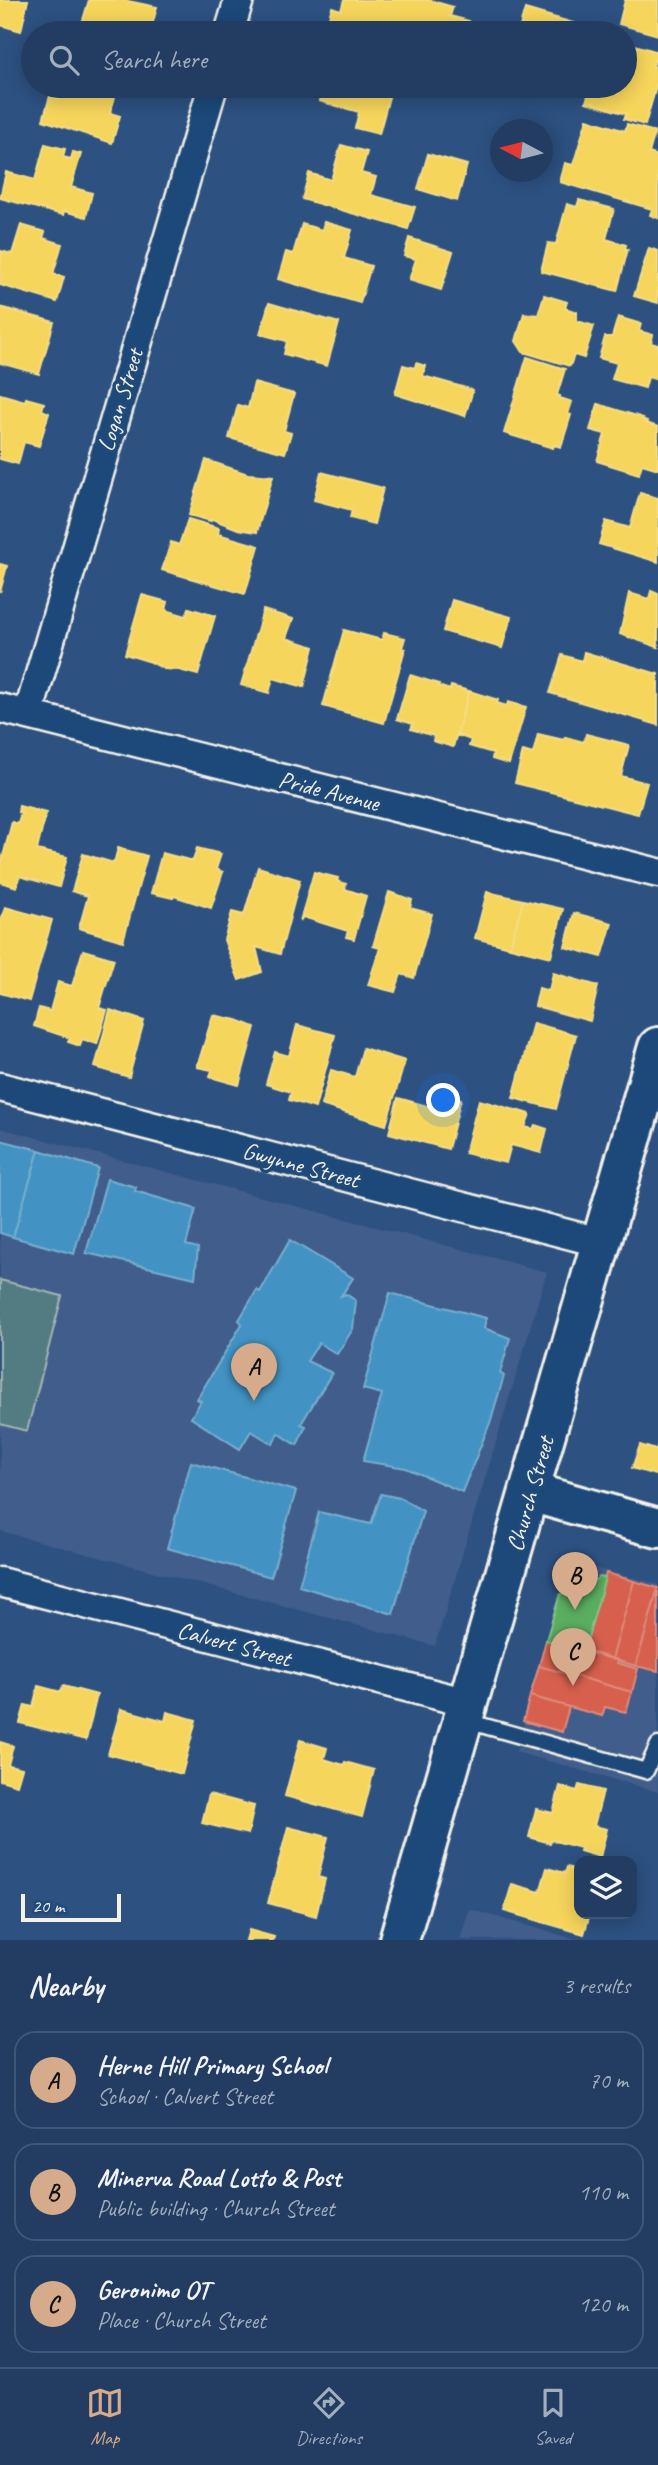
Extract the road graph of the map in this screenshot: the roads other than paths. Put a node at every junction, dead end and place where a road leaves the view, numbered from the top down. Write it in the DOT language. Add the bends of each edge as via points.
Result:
graph roads {
  1 [pos="239,0"];
  2 [pos="233,21"];
  3 [pos="210,98"];
  4 [pos="0,708"];
  5 [pos="27,715"];
  6 [pos="658,873"];
  7 [pos="658,1047"];
  8 [pos="0,1087"];
  9 [pos="602,1243"];
  10 [pos="530,1492"];
  11 [pos="658,1528"];
  12 [pos="0,1582"];
  13 [pos="466,1712"];
  14 [pos="658,1745"];
  15 [pos="399,1940"];
  1 -- 2 [label="street"];
  3 -- 5 [label="street, Logan Street"];
  4 -- 5 [label="street, Pride Avenue"];
  5 -- 6 [label="street, Pride Avenue"];
  7 -- 9 [label="street, Church Street"];
  8 -- 9 [label="street, Gwynne Street"];
  9 -- 10 [label="street, Church Street"];
  10 -- 11 [label="street"];
  10 -- 13 [label="street, Church Street"];
  12 -- 13 [label="street, Calvert Street"];
  13 -- 14 [label="lane" via="646,1771"];
  13 -- 15 [label="street, Church Street"];
}
